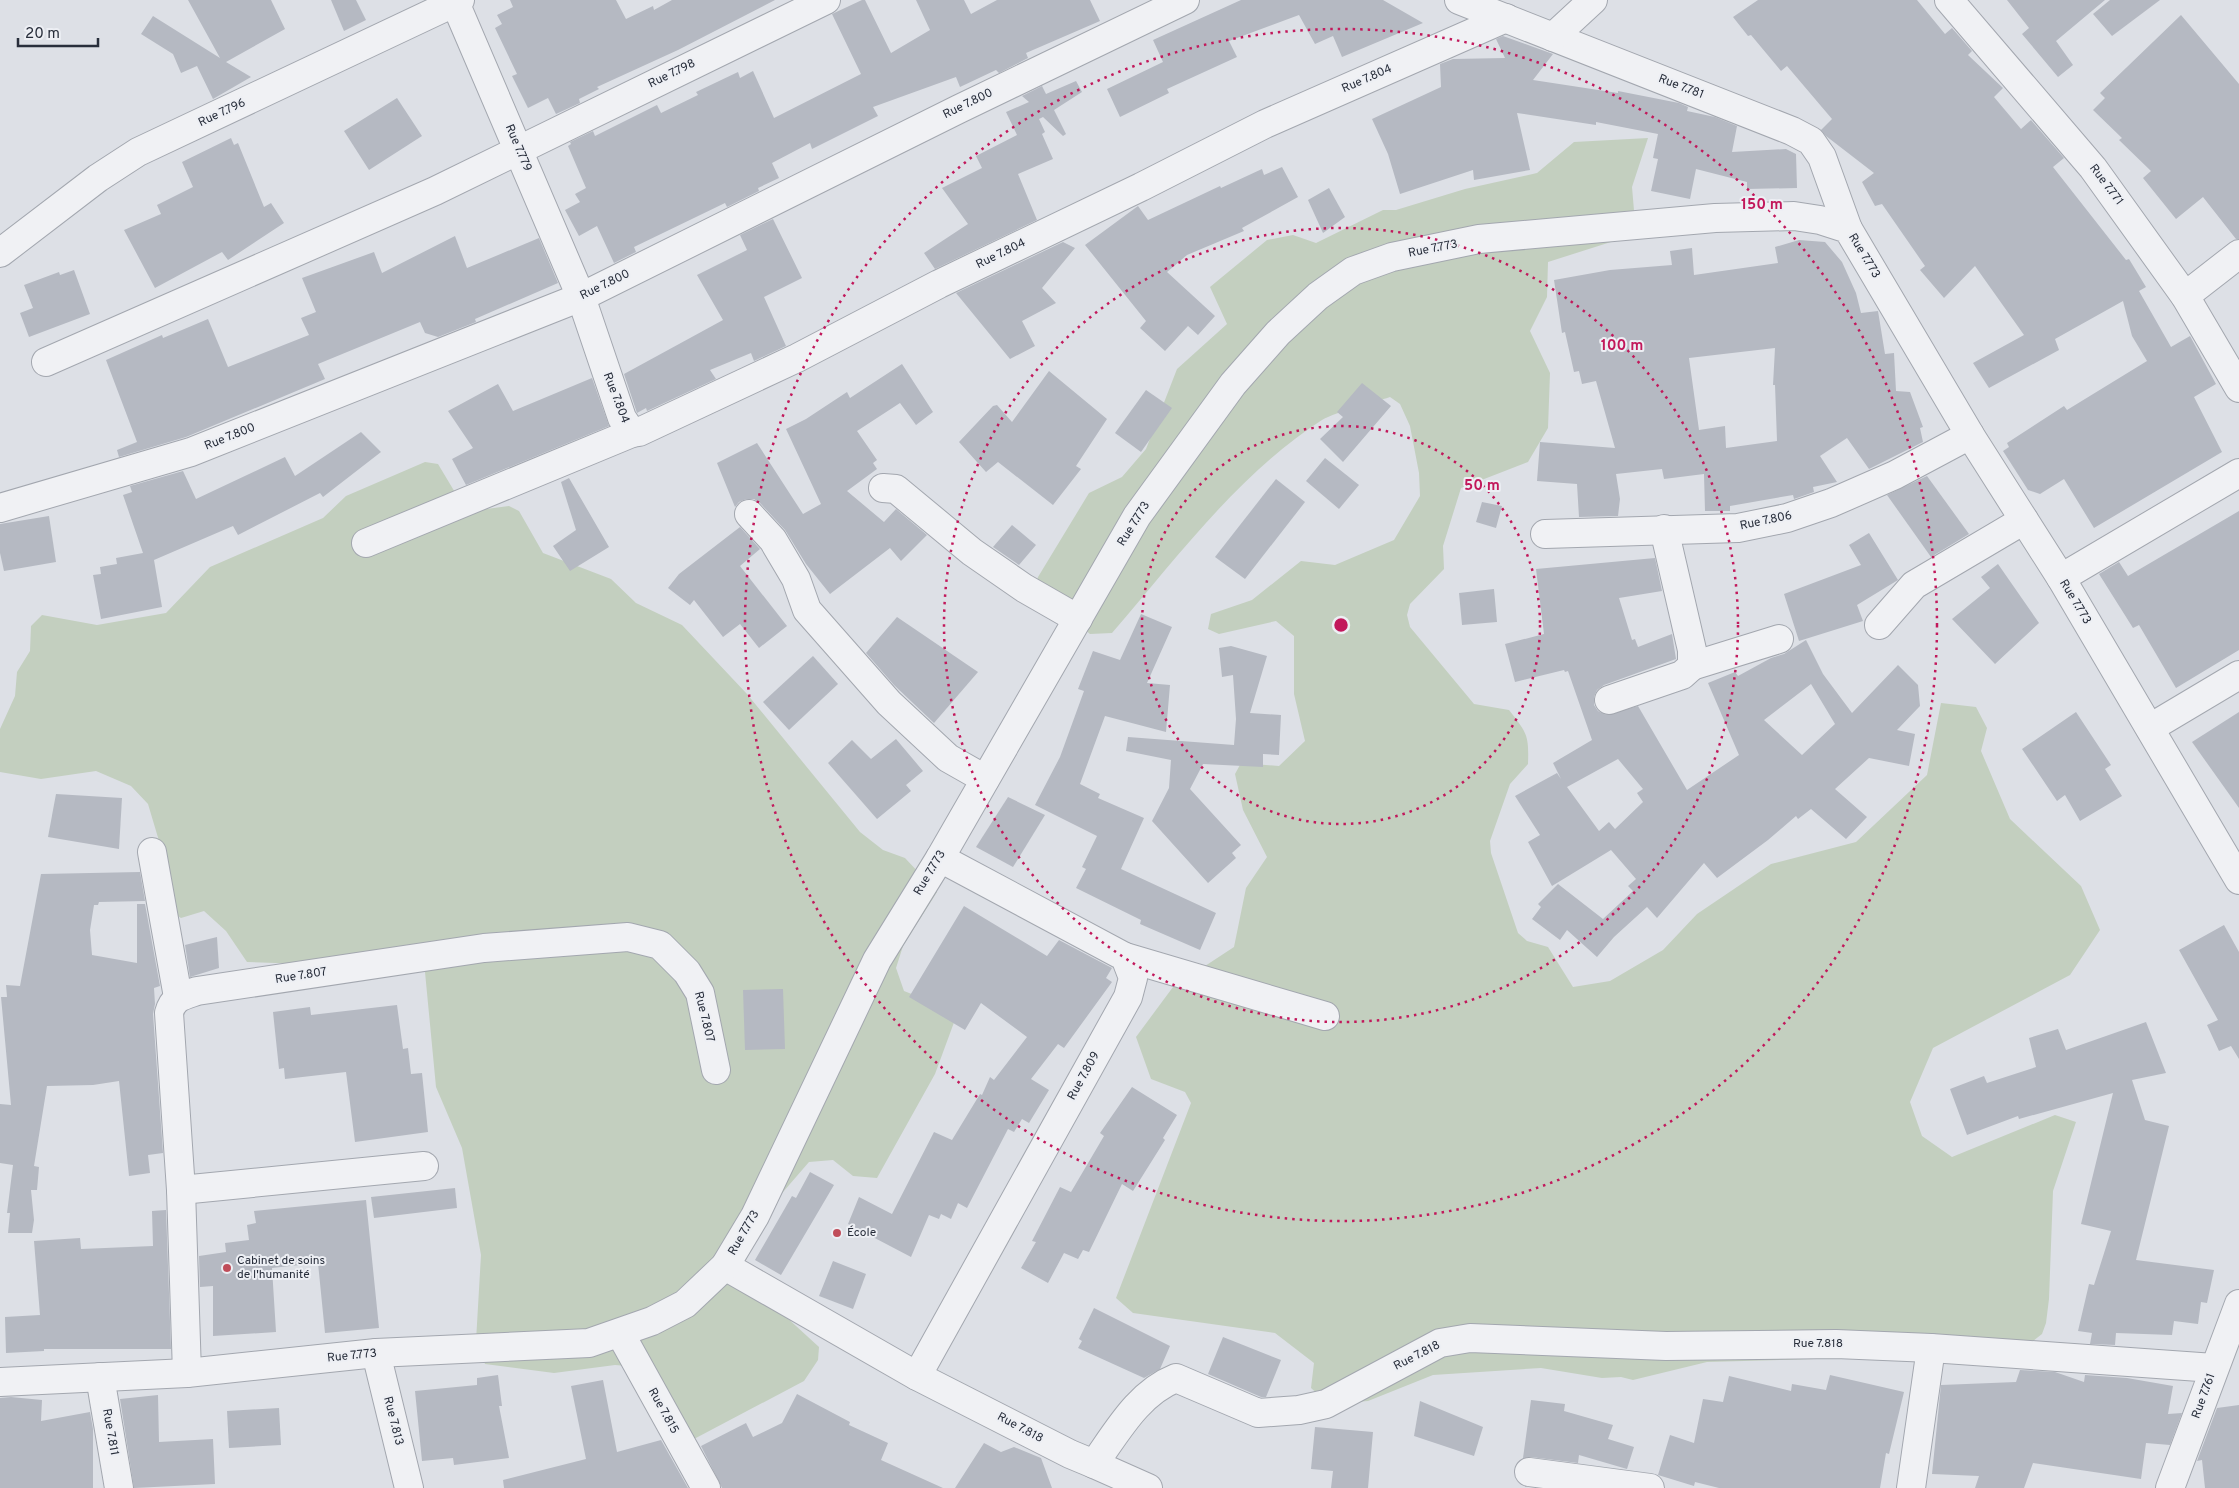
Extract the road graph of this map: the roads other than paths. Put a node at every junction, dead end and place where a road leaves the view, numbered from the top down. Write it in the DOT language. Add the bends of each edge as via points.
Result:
graph roads {
  1 [pos="826,0"];
  2 [pos="1185,0"];
  3 [pos="1460,0"];
  4 [pos="1593,0"];
  5 [pos="1949,0"];
  6 [pos="456,1"];
  7 [pos="1506,18"];
  8 [pos="1553,37"];
  9 [pos="518,148"];
  10 [pos="1848,229"];
  11 [pos="0,253"];
  12 [pos="2239,254"];
  13 [pos="2185,296"];
  14 [pos="581,297"];
  15 [pos="46,362"];
  16 [pos="2239,388"];
  17 [pos="632,433"];
  18 [pos="1970,435"];
  19 [pos="2239,473"];
  20 [pos="883,488"];
  21 [pos="0,508"];
  22 [pos="749,514"];
  23 [pos="2024,520"];
  24 [pos="1664,529"];
  25 [pos="1545,534"];
  26 [pos="366,544"];
  27 [pos="2061,578"];
  28 [pos="1078,619"];
  29 [pos="1879,625"];
  30 [pos="1779,640"];
  31 [pos="1692,666"];
  32 [pos="2239,675"];
  33 [pos="1609,700"];
  34 [pos="2150,728"];
  35 [pos="985,779"];
  36 [pos="152,852"];
  37 [pos="940,858"];
  38 [pos="2239,880"];
  39 [pos="1125,957"];
  40 [pos="178,997"];
  41 [pos="1325,1016"];
  42 [pos="716,1070"];
  43 [pos="424,1166"];
  44 [pos="181,1190"];
  45 [pos="725,1266"];
  46 [pos="2239,1304"];
  47 [pos="620,1334"];
  48 [pos="1931,1348"];
  49 [pos="376,1353"];
  50 [pos="2225,1359"];
  51 [pos="187,1373"];
  52 [pos="917,1376"];
  53 [pos="100,1377"];
  54 [pos="0,1382"];
  55 [pos="1094,1464"];
  56 [pos="1529,1472"];
  57 [pos="120,1488"];
  58 [pos="410,1488"];
  59 [pos="706,1488"];
  60 [pos="1148,1488"];
  61 [pos="1650,1488"];
  62 [pos="1911,1488"];
  63 [pos="2170,1488"];
  1 -- 9 [label="street, Rue 7.798"];
  2 -- 14 [label="street, Rue 7.800"];
  3 -- 7 [label="street, Rue 7.781"];
  4 -- 8 [label="street"];
  5 -- 13 [label="street, Rue 7.771" via="2093,168"];
  6 -- 9 [label="street, Rue 7.779"];
  6 -- 11 [label="street, Rue 7.796" via="138,152 98,178"];
  7 -- 8 [label="street, Rue 7.781"];
  7 -- 17 [label="street, Rue 7.804" via="1264,124 939,284 797,358"];
  8 -- 10 [label="street, Rue 7.781" via="1811,141 1822,157"];
  9 -- 14 [label="street, Rue 7.779"];
  9 -- 15 [label="street, Rue 7.798" via="435,191"];
  10 -- 18 [label="street, Rue 7.773"];
  10 -- 28 [label="street, Rue 7.773" via="1794,216 1715,218 1479,239 1392,257 1354,271 1318,296 1278,333 1233,384 1138,516"];
  12 -- 13 [label="street"];
  13 -- 16 [label="street, Rue 7.771"];
  14 -- 17 [label="street, Rue 7.804" via="622,418"];
  14 -- 21 [label="street, Rue 7.800" via="191,452"];
  17 -- 26 [label="street"];
  18 -- 23 [label="street, Rue 7.773"];
  18 -- 24 [label="street, Rue 7.806" via="1895,475 1787,518 1738,528"];
  19 -- 27 [label="street"];
  20 -- 28 [label="street" via="896,489 972,552 1024,588"];
  22 -- 35 [label="street" via="772,540 796,579 807,610 882,696 948,758"];
  23 -- 27 [label="street, Rue 7.773"];
  23 -- 29 [label="street" via="1914,585"];
  24 -- 25 [label="street, Rue 7.806"];
  24 -- 31 [label="street" via="1692,650"];
  27 -- 34 [label="street, Rue 7.773"];
  28 -- 35 [label="street, Rue 7.773"];
  30 -- 31 [label="street"];
  31 -- 33 [label="street" via="1682,675"];
  32 -- 34 [label="street"];
  34 -- 38 [label="street, Rue 7.773"];
  35 -- 37 [label="street, Rue 7.773"];
  36 -- 40 [label="street"];
  37 -- 39 [label="street"];
  37 -- 45 [label="street, Rue 7.773" via="877,960 754,1216"];
  39 -- 41 [label="street"];
  39 -- 52 [label="street, Rue 7.809" via="1133,978 1128,997"];
  40 -- 42 [label="street, Rue 7.807" via="198,991 484,948 628,936 660,945 687,972 700,993"];
  40 -- 44 [label="street" via="171,1003 169,1013"];
  43 -- 44 [label="street"];
  44 -- 51 [label="street"];
  45 -- 47 [label="street, Rue 7.773" via="685,1304"];
  45 -- 52 [label="street, Rue 7.818"];
  46 -- 50 [label="street, Rue 7.761"];
  47 -- 49 [label="street, Rue 7.773" via="589,1343"];
  47 -- 59 [label="street, Rue 7.815"];
  48 -- 50 [label="street, Rue 7.818"];
  48 -- 55 [label="street, Rue 7.818" via="1836,1344 1666,1346 1470,1338 1440,1343 1326,1404 1258,1413 1176,1378 1159,1384 1140,1402"];
  48 -- 62 [label="street"];
  49 -- 51 [label="street, Rue 7.773"];
  49 -- 58 [label="street, Rue 7.813"];
  50 -- 63 [label="street, Rue 7.761"];
  51 -- 53 [label="street, Rue 7.773"];
  52 -- 55 [label="street, Rue 7.818"];
  53 -- 54 [label="street, Rue 7.773"];
  53 -- 57 [label="street, Rue 7.811"];
  55 -- 60 [label="street"];
  56 -- 61 [label="street"];
}
